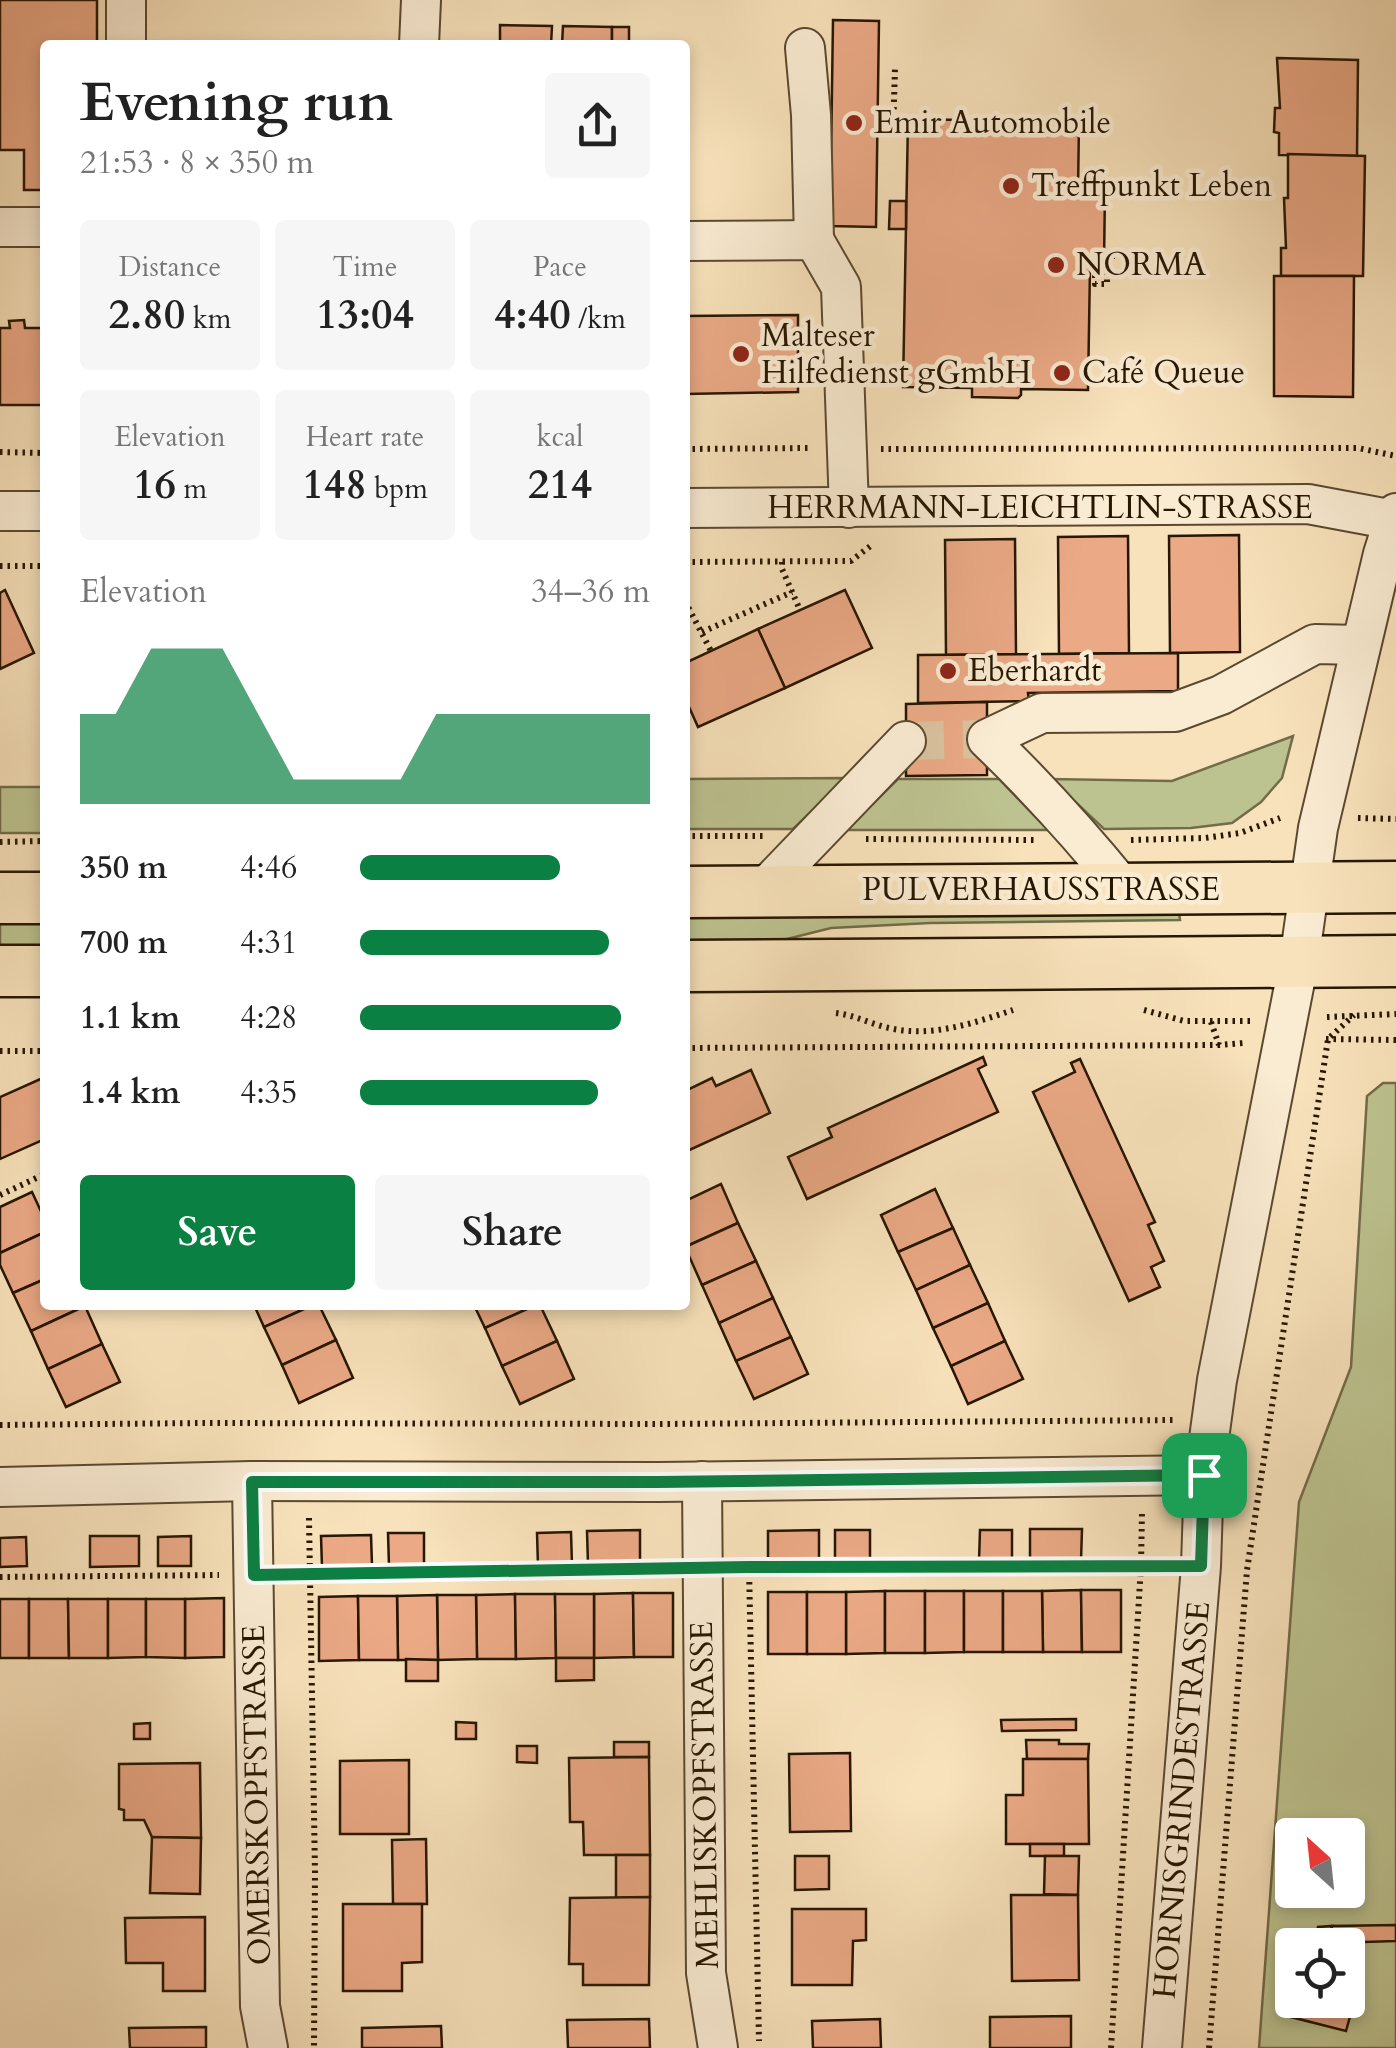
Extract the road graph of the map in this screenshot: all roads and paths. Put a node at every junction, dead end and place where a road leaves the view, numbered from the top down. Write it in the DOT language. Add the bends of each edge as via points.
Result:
graph roads {
  1 [pos="126,0"];
  2 [pos="422,0"];
  3 [pos="126,40"];
  4 [pos="419,40"];
  5 [pos="806,48"];
  6 [pos="895,69"];
  7 [pos="894,132"];
  8 [pos="0,227"];
  9 [pos="40,227"];
  10 [pos="814,240"];
  11 [pos="690,241"];
  12 [pos="1128,256"];
  13 [pos="1095,268"];
  14 [pos="690,448"];
  15 [pos="847,448"];
  16 [pos="0,452"];
  17 [pos="40,453"];
  18 [pos="1396,456"];
  19 [pos="690,508"];
  20 [pos="849,508"];
  21 [pos="906,508"];
  22 [pos="0,511"];
  23 [pos="40,511"];
  24 [pos="1395,516"];
  25 [pos="690,562"];
  26 [pos="782,562"];
  27 [pos="0,566"];
  28 [pos="40,566"];
  29 [pos="792,592"];
  30 [pos="690,610"];
  31 [pos="800,610"];
  32 [pos="702,632"];
  33 [pos="1361,646"];
  34 [pos="710,650"];
  35 [pos="906,741"];
  36 [pos="1321,816"];
  37 [pos="690,836"];
  38 [pos="812,839"];
  39 [pos="40,841"];
  40 [pos="1084,841"];
  41 [pos="0,842"];
  42 [pos="1308,888"];
  43 [pos="1396,888"];
  44 [pos="1125,890"];
  45 [pos="690,892"];
  46 [pos="760,892"];
  47 [pos="0,898"];
  48 [pos="40,898"];
  49 [pos="1299,961"];
  50 [pos="1396,961"];
  51 [pos="690,966"];
  52 [pos="0,971"];
  53 [pos="40,971"];
  54 [pos="1127,1006"];
  55 [pos="1028,1008"];
  56 [pos="830,1012"];
  57 [pos="1396,1014"];
  58 [pos="1284,1039"];
  59 [pos="1328,1039"];
  60 [pos="1396,1040"];
  61 [pos="1219,1045"];
  62 [pos="690,1048"];
  63 [pos="40,1050"];
  64 [pos="0,1051"];
  65 [pos="40,1176"];
  66 [pos="0,1194"];
  67 [pos="1212,1420"];
  68 [pos="0,1426"];
  69 [pos="1143,1475"];
  70 [pos="1204,1475"];
  71 [pos="308,1481"];
  72 [pos="702,1481"];
  73 [pos="252,1482"];
  74 [pos="0,1487"];
  75 [pos="1141,1566"];
  76 [pos="1201,1566"];
  77 [pos="749,1567"];
  78 [pos="702,1568"];
  79 [pos="1247,1570"];
  80 [pos="310,1574"];
  81 [pos="254,1575"];
  82 [pos="0,1577"];
  83 [pos="268,2048"];
  84 [pos="314,2048"];
  85 [pos="718,2048"];
  86 [pos="759,2048"];
  87 [pos="1111,2048"];
  88 [pos="1162,2048"];
  89 [pos="1209,2048"];
  1 -- 3 [label="street"];
  2 -- 4 [label="street"];
  5 -- 10 [label="street"];
  6 -- 7 [label="path"];
  8 -- 9 [label="street"];
  10 -- 11 [label="street"];
  10 -- 15 [label="street" via="841,287"];
  12 -- 13 [label="path" via="1105,256 1107,284 1095,284"];
  14 -- 15 [label="path"];
  15 -- 18 [label="path" via="1358,448"];
  15 -- 20 [label="street"];
  16 -- 17 [label="path"];
  19 -- 20 [label="street, HERRMANN-LEICHTLIN-STRASSE"];
  20 -- 21 [label="street, HERRMANN-LEICHTLIN-STRASSE"];
  21 -- 24 [label="street, HERRMANN-LEICHTLIN-STRASSE" via="1308,504"];
  21 -- 26 [label="path" via="852,561"];
  22 -- 23 [label="street"];
  24 -- 33 [label="street, HORNISGRINDESTRASSE"];
  25 -- 26 [label="path"];
  26 -- 29 [label="path"];
  27 -- 28 [label="path"];
  29 -- 31 [label="path"];
  29 -- 32 [label="path"];
  30 -- 32 [label="path"];
  32 -- 34 [label="path"];
  33 -- 36 [label="street, HORNISGRINDESTRASSE"];
  33 -- 40 [label="street" via="1315,644 1176,712 1042,713 987,740"];
  35 -- 38 [label="street"];
  36 -- 40 [label="path" via="1292,816 1204,838"];
  36 -- 42 [label="street, HORNISGRINDESTRASSE"];
  37 -- 38 [label="path"];
  38 -- 40 [label="path"];
  38 -- 46 [label="street"];
  39 -- 41 [label="path"];
  40 -- 44 [label="street"];
  42 -- 43 [label="main road, PULVERHAUSSTRASSE"];
  42 -- 44 [label="main road, PULVERHAUSSTRASSE"];
  42 -- 49 [label="street, HORNISGRINDESTRASSE"];
  44 -- 46 [label="main road, PULVERHAUSSTRASSE"];
  45 -- 46 [label="main road, PULVERHAUSSTRASSE"];
  47 -- 48 [label="main road"];
  49 -- 50 [label="main road"];
  49 -- 51 [label="main road"];
  49 -- 58 [label="street, HORNISGRINDESTRASSE"];
  52 -- 53 [label="main road"];
  54 -- 61 [label="path" via="1211,1022"];
  55 -- 56 [label="path" via="938,1030 893,1029"];
  57 -- 59 [label="path" via="1354,1015"];
  58 -- 59 [label="path"];
  58 -- 61 [label="path"];
  58 -- 67 [label="street, HORNISGRINDESTRASSE"];
  59 -- 60 [label="path"];
  59 -- 79 [label="path"];
  61 -- 62 [label="path"];
  63 -- 64 [label="path"];
  65 -- 66 [label="path"];
  67 -- 68 [label="path"];
  67 -- 70 [label="street, HORNISGRINDESTRASSE"];
  69 -- 70 [label="street"];
  69 -- 72 [label="street"];
  69 -- 75 [label="path"];
  70 -- 76 [label="street, HORNISGRINDESTRASSE"];
  71 -- 72 [label="street"];
  71 -- 73 [label="street"];
  71 -- 80 [label="path"];
  72 -- 78 [label="street, MEHLISKOPFSTRASSE"];
  73 -- 74 [label="street"];
  73 -- 81 [label="street, OMERSKOPFSTRASSE"];
  75 -- 76 [label="path"];
  75 -- 77 [label="path"];
  75 -- 87 [label="path"];
  76 -- 79 [label="path"];
  76 -- 88 [label="street, HORNISGRINDESTRASSE"];
  77 -- 78 [label="path"];
  77 -- 86 [label="path"];
  78 -- 80 [label="path"];
  78 -- 85 [label="street, MEHLISKOPFSTRASSE" via="706,1973"];
  79 -- 89 [label="path"];
  80 -- 81 [label="path"];
  80 -- 84 [label="path"];
  81 -- 82 [label="path"];
  81 -- 83 [label="street, OMERSKOPFSTRASSE" via="260,2006"];
}
